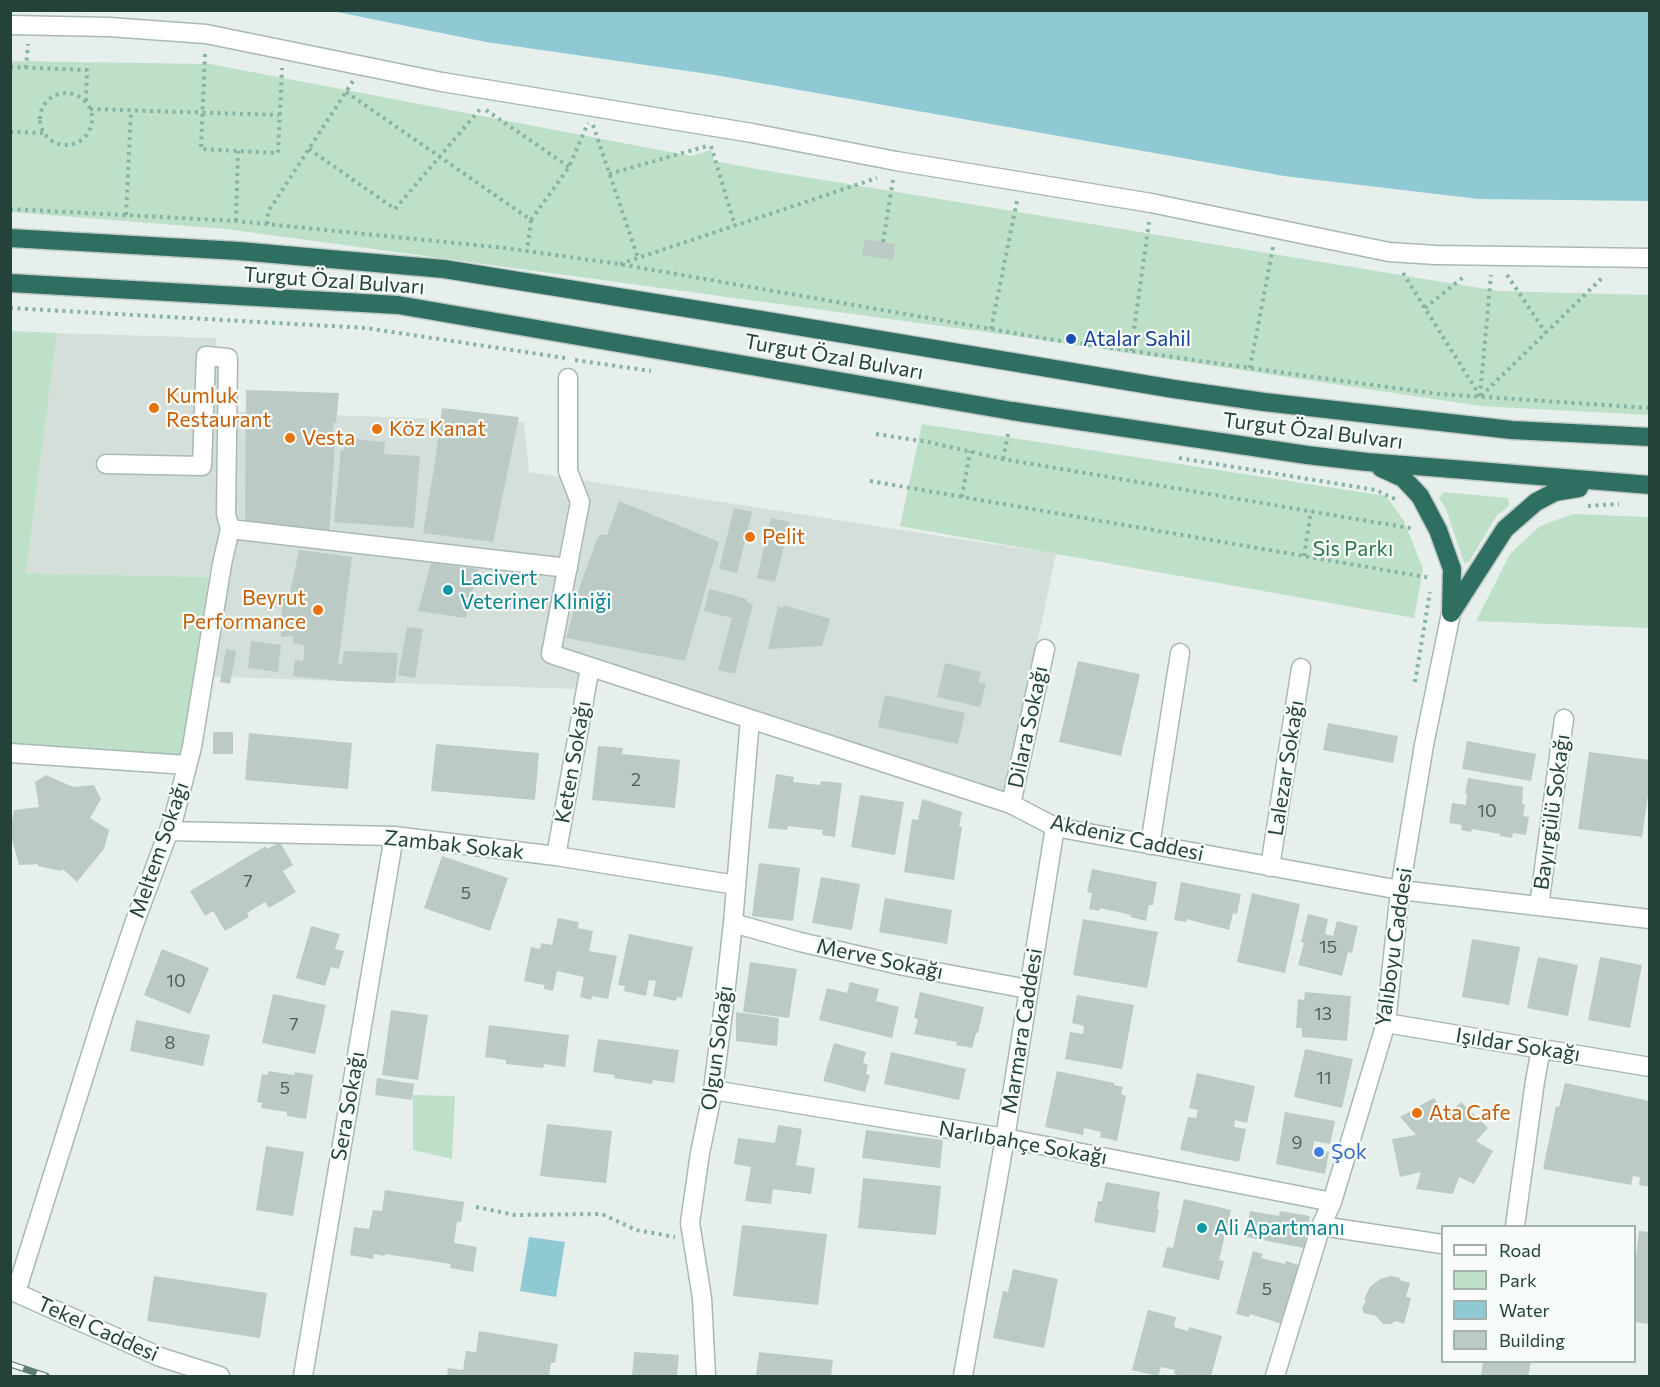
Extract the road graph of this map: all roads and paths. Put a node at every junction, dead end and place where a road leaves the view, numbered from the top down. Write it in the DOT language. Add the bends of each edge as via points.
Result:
graph roads {
  1 [pos="10,25"];
  2 [pos="207,34"];
  3 [pos="283,49"];
  4 [pos="364,66"];
  5 [pos="10,67"];
  6 [pos="495,91"];
  7 [pos="346,92"];
  8 [pos="86,102"];
  9 [pos="482,107"];
  10 [pos="90,110"];
  11 [pos="131,111"];
  12 [pos="203,113"];
  13 [pos="279,115"];
  14 [pos="705,125"];
  15 [pos="10,132"];
  16 [pos="43,133"];
  17 [pos="711,145"];
  18 [pos="309,149"];
  19 [pos="238,151"];
  20 [pos="440,157"];
  21 [pos="569,167"];
  22 [pos="894,172"];
  23 [pos="609,174"];
  24 [pos="883,176"];
  25 [pos="1020,182"];
  26 [pos="1151,203"];
  27 [pos="10,209"];
  28 [pos="126,215"];
  29 [pos="531,220"];
  30 [pos="236,221"];
  31 [pos="267,224"];
  32 [pos="735,226"];
  33 [pos="1276,228"];
  34 [pos="10,238"];
  35 [pos="883,242"];
  36 [pos="527,251"];
  37 [pos="1389,252"];
  38 [pos="1493,255"];
  39 [pos="638,258"];
  40 [pos="1620,258"];
  41 [pos="1650,258"];
  42 [pos="619,264"];
  43 [pos="10,283"];
  44 [pos="10,308"];
  45 [pos="1425,308"];
  46 [pos="991,329"];
  47 [pos="1546,333"];
  48 [pos="1131,351"];
  49 [pos="1250,368"];
  50 [pos="659,372"];
  51 [pos="568,378"];
  52 [pos="1480,397"];
  53 [pos="1650,408"];
  54 [pos="1020,432"];
  55 [pos="876,434"];
  56 [pos="1650,437"];
  57 [pos="970,451"];
  58 [pos="1170,456"];
  59 [pos="1003,459"];
  60 [pos="1367,462"];
  61 [pos="106,464"];
  62 [pos="870,481"];
  63 [pos="1613,484"];
  64 [pos="1650,485"];
  65 [pos="1420,496"];
  66 [pos="962,497"];
  67 [pos="1630,503"];
  68 [pos="1580,507"];
  69 [pos="1311,511"];
  70 [pos="230,529"];
  71 [pos="1424,531"];
  72 [pos="1304,556"];
  73 [pos="568,568"];
  74 [pos="1432,568"];
  75 [pos="1431,578"];
  76 [pos="1451,613"];
  77 [pos="1045,649"];
  78 [pos="1180,653"];
  79 [pos="590,667"];
  80 [pos="1301,668"];
  81 [pos="1414,684"];
  82 [pos="1564,718"];
  83 [pos="750,719"];
  84 [pos="10,753"];
  85 [pos="187,765"];
  86 [pos="1011,804"];
  87 [pos="1055,827"];
  88 [pos="169,831"];
  89 [pos="394,836"];
  90 [pos="1150,845"];
  91 [pos="556,856"];
  92 [pos="1270,867"];
  93 [pos="736,885"];
  94 [pos="1400,890"];
  95 [pos="1539,906"];
  96 [pos="1650,919"];
  97 [pos="733,923"];
  98 [pos="1028,989"];
  99 [pos="1386,1023"];
  100 [pos="1541,1049"];
  101 [pos="1650,1067"];
  102 [pos="713,1090"];
  103 [pos="1005,1138"];
  104 [pos="1332,1202"];
  105 [pos="476,1207"];
  106 [pos="1515,1225"];
  107 [pos="1321,1226"];
  108 [pos="693,1241"];
  109 [pos="1441,1244"];
  110 [pos="13,1291"];
  111 [pos="219,1377"];
  112 [pos="303,1377"];
  113 [pos="706,1377"];
  114 [pos="963,1377"];
  115 [pos="1275,1377"];
  1 -- 2 [label="street"];
  2 -- 3 [label="street"];
  2 -- 12 [label="path"];
  3 -- 4 [label="street"];
  3 -- 13 [label="path"];
  4 -- 6 [label="street"];
  4 -- 7 [label="path"];
  5 -- 8 [label="path" via="87,70"];
  6 -- 9 [label="path"];
  6 -- 14 [label="street"];
  7 -- 18 [label="path"];
  7 -- 20 [label="path"];
  8 -- 10 [label="path"];
  8 -- 16 [label="path" via="70,93 53,96 42,108"];
  9 -- 20 [label="path"];
  9 -- 21 [label="path"];
  10 -- 11 [label="path"];
  10 -- 16 [label="path" via="91,127 80,141 64,145"];
  11 -- 12 [label="path"];
  11 -- 28 [label="path"];
  12 -- 13 [label="path"];
  12 -- 19 [label="path" via="201,149"];
  13 -- 19 [label="path" via="278,153"];
  14 -- 17 [label="path"];
  14 -- 25 [label="street"];
  15 -- 16 [label="path"];
  17 -- 23 [label="path"];
  17 -- 32 [label="path"];
  18 -- 20 [label="path" via="395,209"];
  18 -- 31 [label="path" via="268,212"];
  19 -- 30 [label="path"];
  20 -- 29 [label="path"];
  21 -- 23 [label="path" via="590,118"];
  21 -- 29 [label="path"];
  22 -- 35 [label="path"];
  23 -- 39 [label="path"];
  24 -- 32 [label="path"];
  25 -- 26 [label="street"];
  25 -- 46 [label="path"];
  26 -- 33 [label="street"];
  26 -- 48 [label="path"];
  27 -- 28 [label="path"];
  28 -- 30 [label="path"];
  29 -- 36 [label="path"];
  30 -- 31 [label="path"];
  31 -- 36 [label="path"];
  32 -- 39 [label="path"];
  33 -- 37 [label="street"];
  33 -- 49 [label="path"];
  34 -- 56 [label="highway, Turgut Özal Bulvarı" via="239,251 444,269 1264,402 1512,430"];
  36 -- 42 [label="path"];
  37 -- 38 [label="street"];
  37 -- 45 [label="path"];
  38 -- 40 [label="street"];
  38 -- 45 [label="path"];
  38 -- 47 [label="path"];
  38 -- 52 [label="path"];
  39 -- 42 [label="path"];
  40 -- 41 [label="street"];
  40 -- 47 [label="path"];
  42 -- 46 [label="path"];
  43 -- 60 [label="highway, Turgut Özal Bulvarı" via="398,305 1012,411"];
  44 -- 50 [label="path" via="366,328"];
  45 -- 52 [label="path"];
  46 -- 48 [label="path"];
  47 -- 52 [label="path"];
  48 -- 49 [label="path"];
  49 -- 52 [label="path"];
  51 -- 73 [label="street" via="568,471 580,502"];
  52 -- 53 [label="path"];
  54 -- 59 [label="path" via="1009,430"];
  55 -- 57 [label="path"];
  57 -- 59 [label="path"];
  57 -- 66 [label="path"];
  58 -- 65 [label="path" via="1376,490 1407,505"];
  59 -- 69 [label="path"];
  60 -- 63 [label="highway, Turgut Özal Bulvarı"];
  60 -- 65 [label="highway" via="1402,478"];
  61 -- 70 [label="street, Meltem Sokağı" via="202,466 206,357 228,358 226,514"];
  62 -- 66 [label="path"];
  63 -- 64 [label="highway, Turgut Özal Bulvarı"];
  63 -- 76 [label="highway" via="1556,492 1536,502 1505,529"];
  65 -- 76 [label="highway" via="1452,569"];
  66 -- 72 [label="path"];
  67 -- 68 [label="path"];
  69 -- 71 [label="path"];
  69 -- 72 [label="path"];
  70 -- 73 [label="street"];
  70 -- 85 [label="street, Meltem Sokağı"];
  72 -- 75 [label="path"];
  73 -- 79 [label="street, Akdeniz Caddesi" via="551,654"];
  74 -- 75 [label="path"];
  75 -- 81 [label="path"];
  76 -- 94 [label="street, Yalıboyu Caddesi"];
  77 -- 86 [label="street, Dilara Sokağı"];
  78 -- 90 [label="street"];
  79 -- 83 [label="street, Akdeniz Caddesi"];
  79 -- 91 [label="street, Keten Sokağı"];
  80 -- 92 [label="street, Lalezar Sokağı"];
  82 -- 95 [label="street, Bayırgülü Sokağı"];
  83 -- 86 [label="street, Akdeniz Caddesi"];
  83 -- 93 [label="street, Olgun Sokağı"];
  84 -- 85 [label="street"];
  85 -- 88 [label="street, Meltem Sokağı"];
  86 -- 87 [label="street, Akdeniz Caddesi"];
  87 -- 90 [label="street, Akdeniz Caddesi"];
  87 -- 98 [label="street, Marmara Caddesi"];
  88 -- 89 [label="street, Zambak Sokak"];
  88 -- 110 [label="street, Meltem Sokağı" via="134,924"];
  89 -- 91 [label="street, Zambak Sokak"];
  89 -- 112 [label="street, Sera Sokağı"];
  90 -- 92 [label="street, Akdeniz Caddesi"];
  91 -- 93 [label="street, Zambak Sokak"];
  92 -- 94 [label="street, Akdeniz Caddesi"];
  93 -- 97 [label="street, Olgun Sokağı"];
  94 -- 95 [label="street, Akdeniz Caddesi"];
  94 -- 99 [label="street, Yalıboyu Caddesi"];
  95 -- 96 [label="street, Akdeniz Caddesi"];
  97 -- 98 [label="street, Merve Sokağı" via="893,963"];
  97 -- 102 [label="street, Olgun Sokağı"];
  98 -- 103 [label="street, Marmara Caddesi"];
  99 -- 100 [label="street, Işıldar Sokağı"];
  99 -- 104 [label="street, Yalıboyu Caddesi"];
  100 -- 101 [label="street, Işıldar Sokağı"];
  100 -- 106 [label="street"];
  102 -- 103 [label="street, Narlıbahçe Sokağı"];
  102 -- 108 [label="street, Olgun Sokağı" via="690,1223"];
  103 -- 104 [label="street, Narlıbahçe Sokağı"];
  103 -- 114 [label="street, Marmara Caddesi"];
  104 -- 107 [label="street, Yalıboyu Caddesi"];
  105 -- 108 [label="path" via="516,1215 602,1215 636,1230"];
  107 -- 109 [label="street"];
  107 -- 115 [label="street, Yalıboyu Caddesi"];
  108 -- 113 [label="street, Olgun Sokağı" via="702,1298"];
  110 -- 111 [label="street, Tekel Caddesi" via="160,1357"];
}
